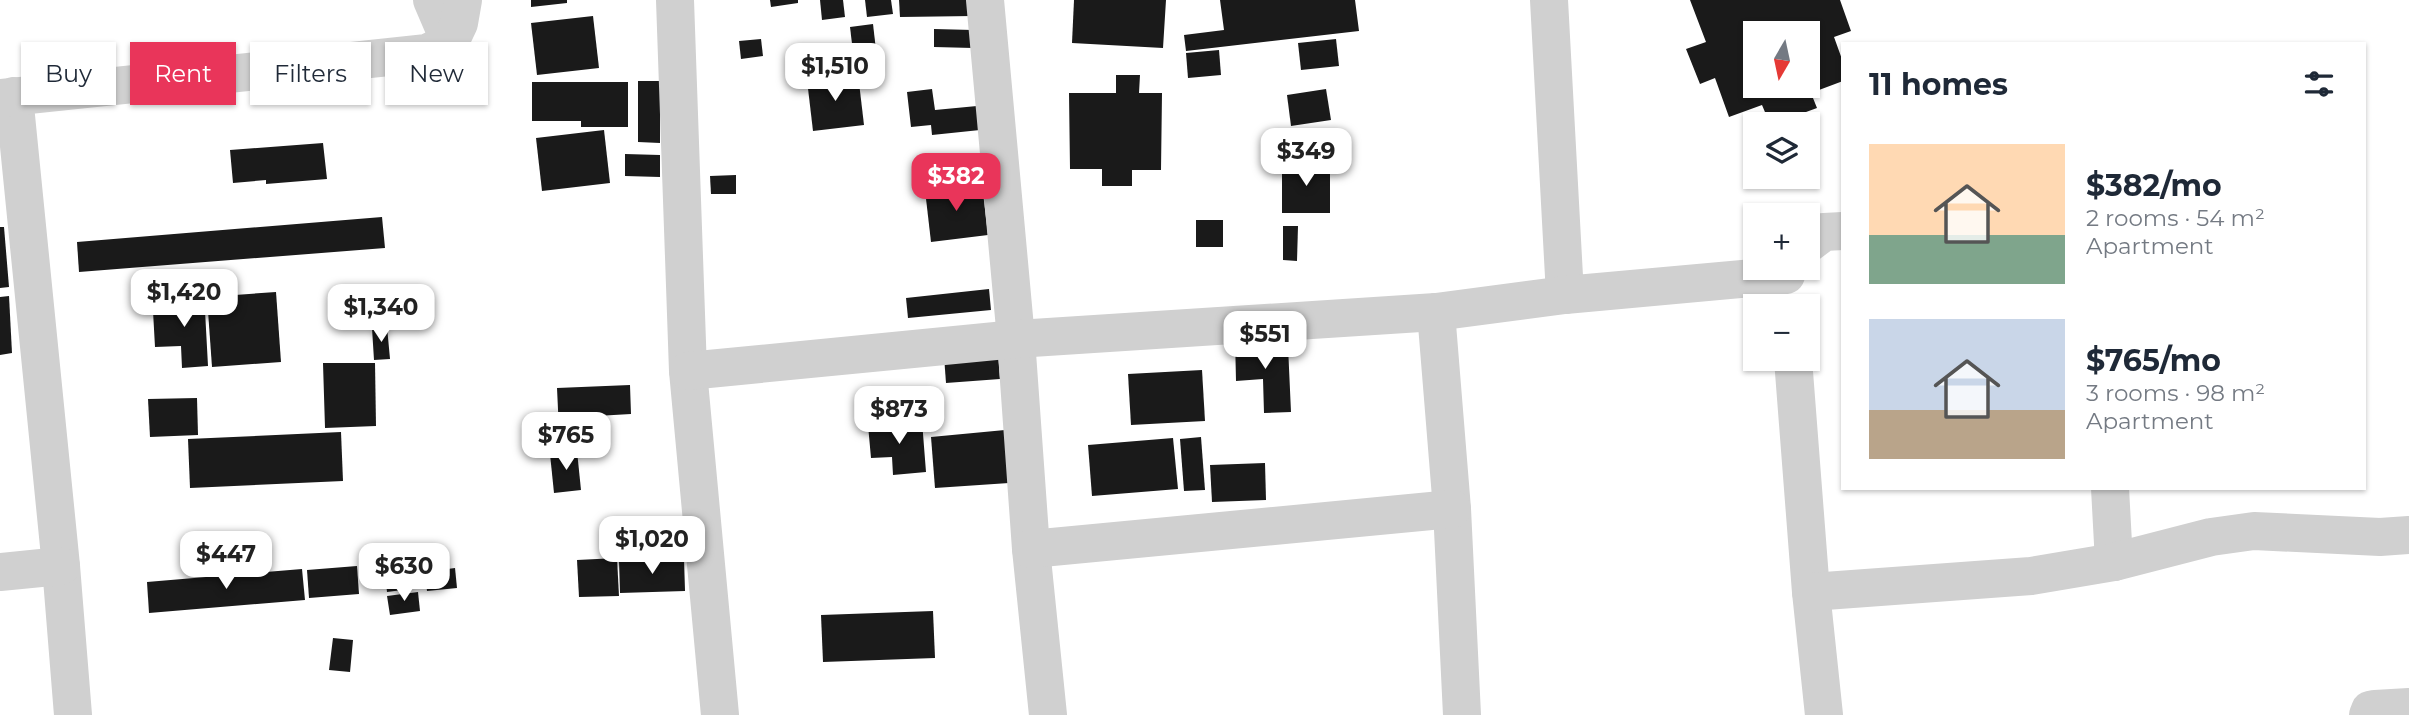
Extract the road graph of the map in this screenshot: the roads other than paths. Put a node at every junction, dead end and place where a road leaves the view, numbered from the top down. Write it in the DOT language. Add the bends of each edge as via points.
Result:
graph roads {
  1 [pos="432,0"];
  2 [pos="463,0"];
  3 [pos="675,0"];
  4 [pos="985,0"];
  5 [pos="1549,0"];
  6 [pos="450,42"];
  7 [pos="385,56"];
  8 [pos="7,97"];
  9 [pos="1841,231"];
  10 [pos="1820,235"];
  11 [pos="1788,283"];
  12 [pos="1565,295"];
  13 [pos="1437,312"];
  14 [pos="1016,339"];
  15 [pos="1794,371"];
  16 [pos="688,372"];
  17 [pos="2110,490"];
  18 [pos="1452,509"];
  19 [pos="2409,535"];
  20 [pos="1031,549"];
  21 [pos="2114,562"];
  22 [pos="61,566"];
  23 [pos="0,572"];
  24 [pos="1811,592"];
  25 [pos="2409,707"];
  26 [pos="73,715"];
  27 [pos="720,715"];
  28 [pos="1048,715"];
  29 [pos="1462,715"];
  30 [pos="1824,715"];
  31 [pos="2368,715"];
  1 -- 6 [label="street"];
  2 -- 6 [label="street"];
  3 -- 16 [label="street"];
  4 -- 14 [label="street"];
  5 -- 12 [label="street"];
  7 -- 8 [label="street"];
  8 -- 22 [label="street"];
  9 -- 10 [label="street"];
  11 -- 12 [label="street"];
  12 -- 13 [label="street"];
  13 -- 14 [label="street"];
  13 -- 18 [label="street"];
  14 -- 16 [label="street"];
  14 -- 20 [label="street"];
  15 -- 24 [label="street"];
  16 -- 27 [label="street"];
  17 -- 21 [label="street"];
  18 -- 20 [label="street"];
  18 -- 29 [label="street"];
  19 -- 21 [label="street" via="2254,531"];
  20 -- 28 [label="street"];
  21 -- 24 [label="street" via="2031,576"];
  22 -- 23 [label="street"];
  22 -- 26 [label="street"];
  24 -- 30 [label="street"];
  25 -- 31 [label="street" via="2375,709"];
}
